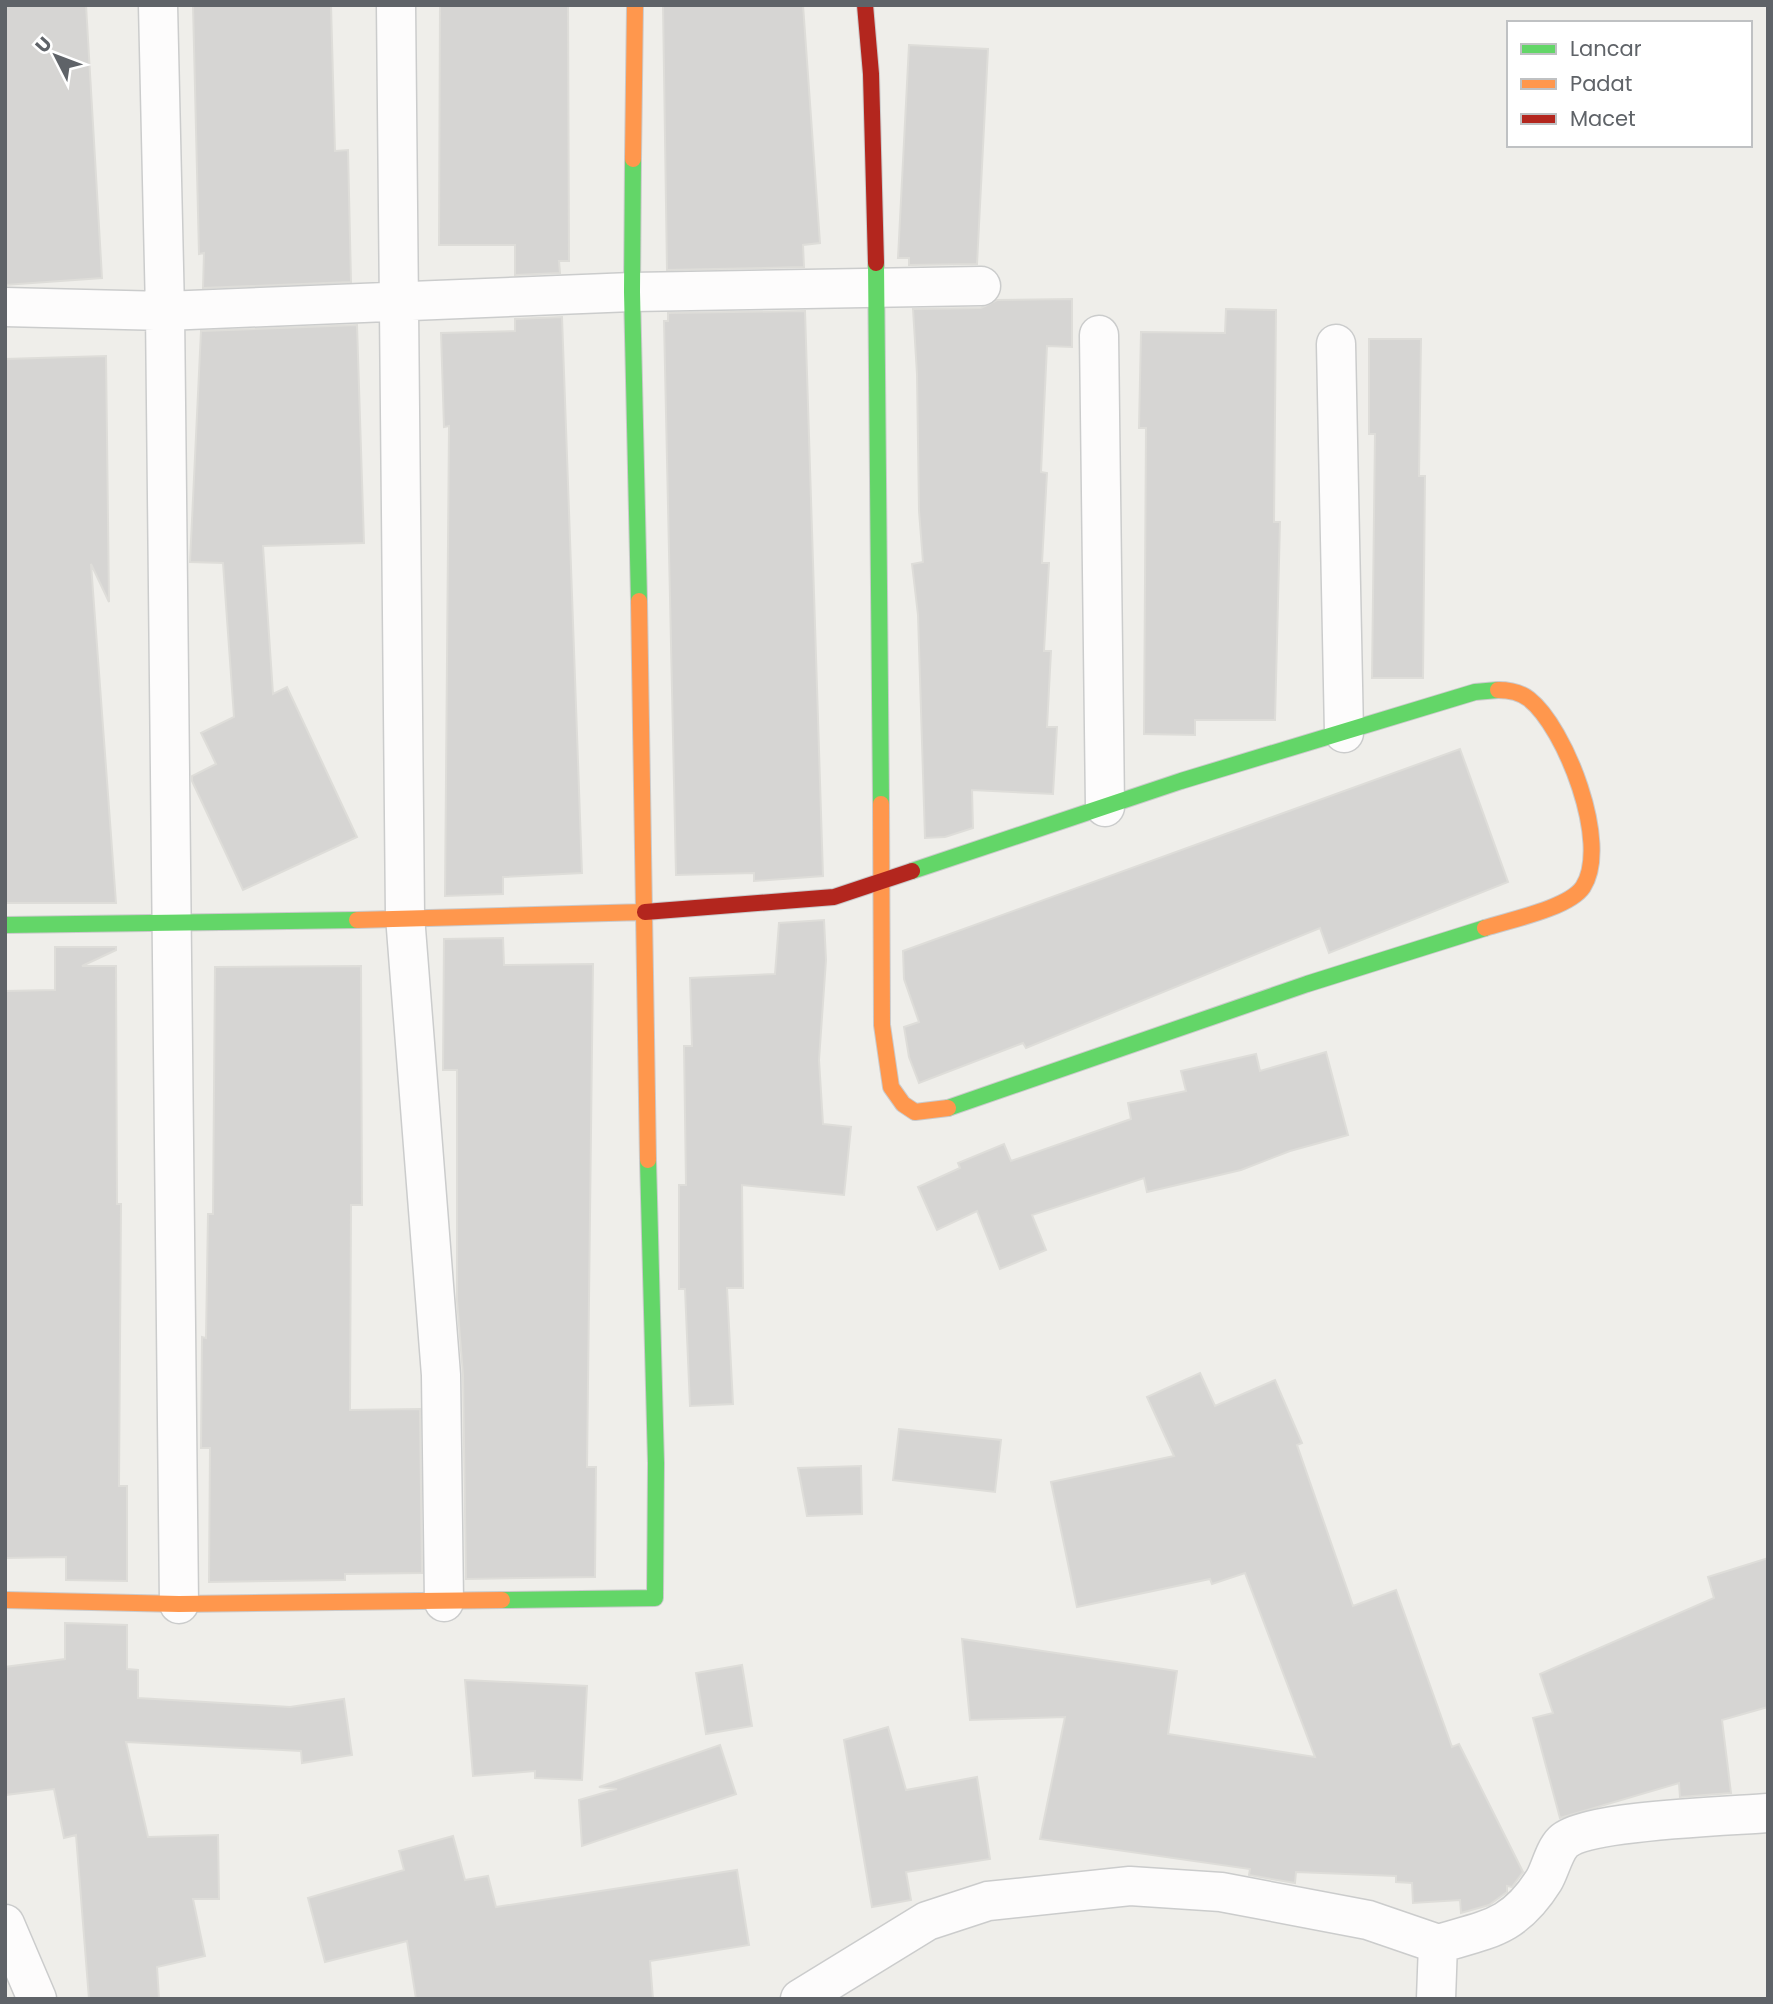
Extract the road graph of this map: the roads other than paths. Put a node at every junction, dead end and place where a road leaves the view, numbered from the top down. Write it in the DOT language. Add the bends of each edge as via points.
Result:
graph roads {
  1 [pos="158,5"];
  2 [pos="397,5"];
  3 [pos="635,5"];
  4 [pos="865,5"];
  5 [pos="877,286"];
  6 [pos="981,286"];
  7 [pos="632,292"];
  8 [pos="401,300"];
  9 [pos="5,307"];
  10 [pos="165,311"];
  11 [pos="1099,335"];
  12 [pos="1336,344"];
  13 [pos="1344,733"];
  14 [pos="1105,807"];
  15 [pos="880,882"];
  16 [pos="642,912"];
  17 [pos="405,916"];
  18 [pos="5,925"];
  19 [pos="171,925"];
  20 [pos="5,1600"];
  21 [pos="444,1602"];
  22 [pos="179,1604"];
  23 [pos="1768,1813"];
  24 [pos="5,1924"];
  25 [pos="1438,1944"];
  26 [pos="37,1999"];
  27 [pos="800,1999"];
  28 [pos="1436,1999"];
  1 -- 10 [label="street"];
  2 -- 8 [label="street"];
  3 -- 7 [label="street"];
  4 -- 5 [label="street"];
  5 -- 6 [label="street"];
  5 -- 7 [label="street"];
  5 -- 15 [label="street"];
  7 -- 8 [label="street"];
  7 -- 16 [label="street"];
  8 -- 10 [label="street"];
  8 -- 17 [label="street"];
  9 -- 10 [label="street"];
  10 -- 19 [label="street"];
  11 -- 14 [label="street"];
  12 -- 13 [label="street"];
  13 -- 14 [label="street"];
  13 -- 15 [label="street" via="1475,692 1505,689 1526,696 1544,709 1565,747 1588,825 1591,857 1585,886 1565,902 1307,984 954,1107 915,1112 891,1087 884,1057"];
  14 -- 15 [label="street"];
  15 -- 16 [label="street" via="834,897"];
  16 -- 17 [label="street"];
  16 -- 21 [label="street" via="656,1463 654,1598"];
  17 -- 19 [label="street"];
  17 -- 21 [label="street" via="441,1375"];
  18 -- 19 [label="street"];
  19 -- 22 [label="street"];
  20 -- 22 [label="street"];
  21 -- 22 [label="street"];
  23 -- 25 [label="street" via="1637,1822 1584,1833 1563,1842 1535,1895 1506,1923"];
  24 -- 26 [label="street"];
  25 -- 27 [label="street" via="1368,1920 1221,1892 1130,1886 988,1900 939,1917"];
  25 -- 28 [label="street"];
}
